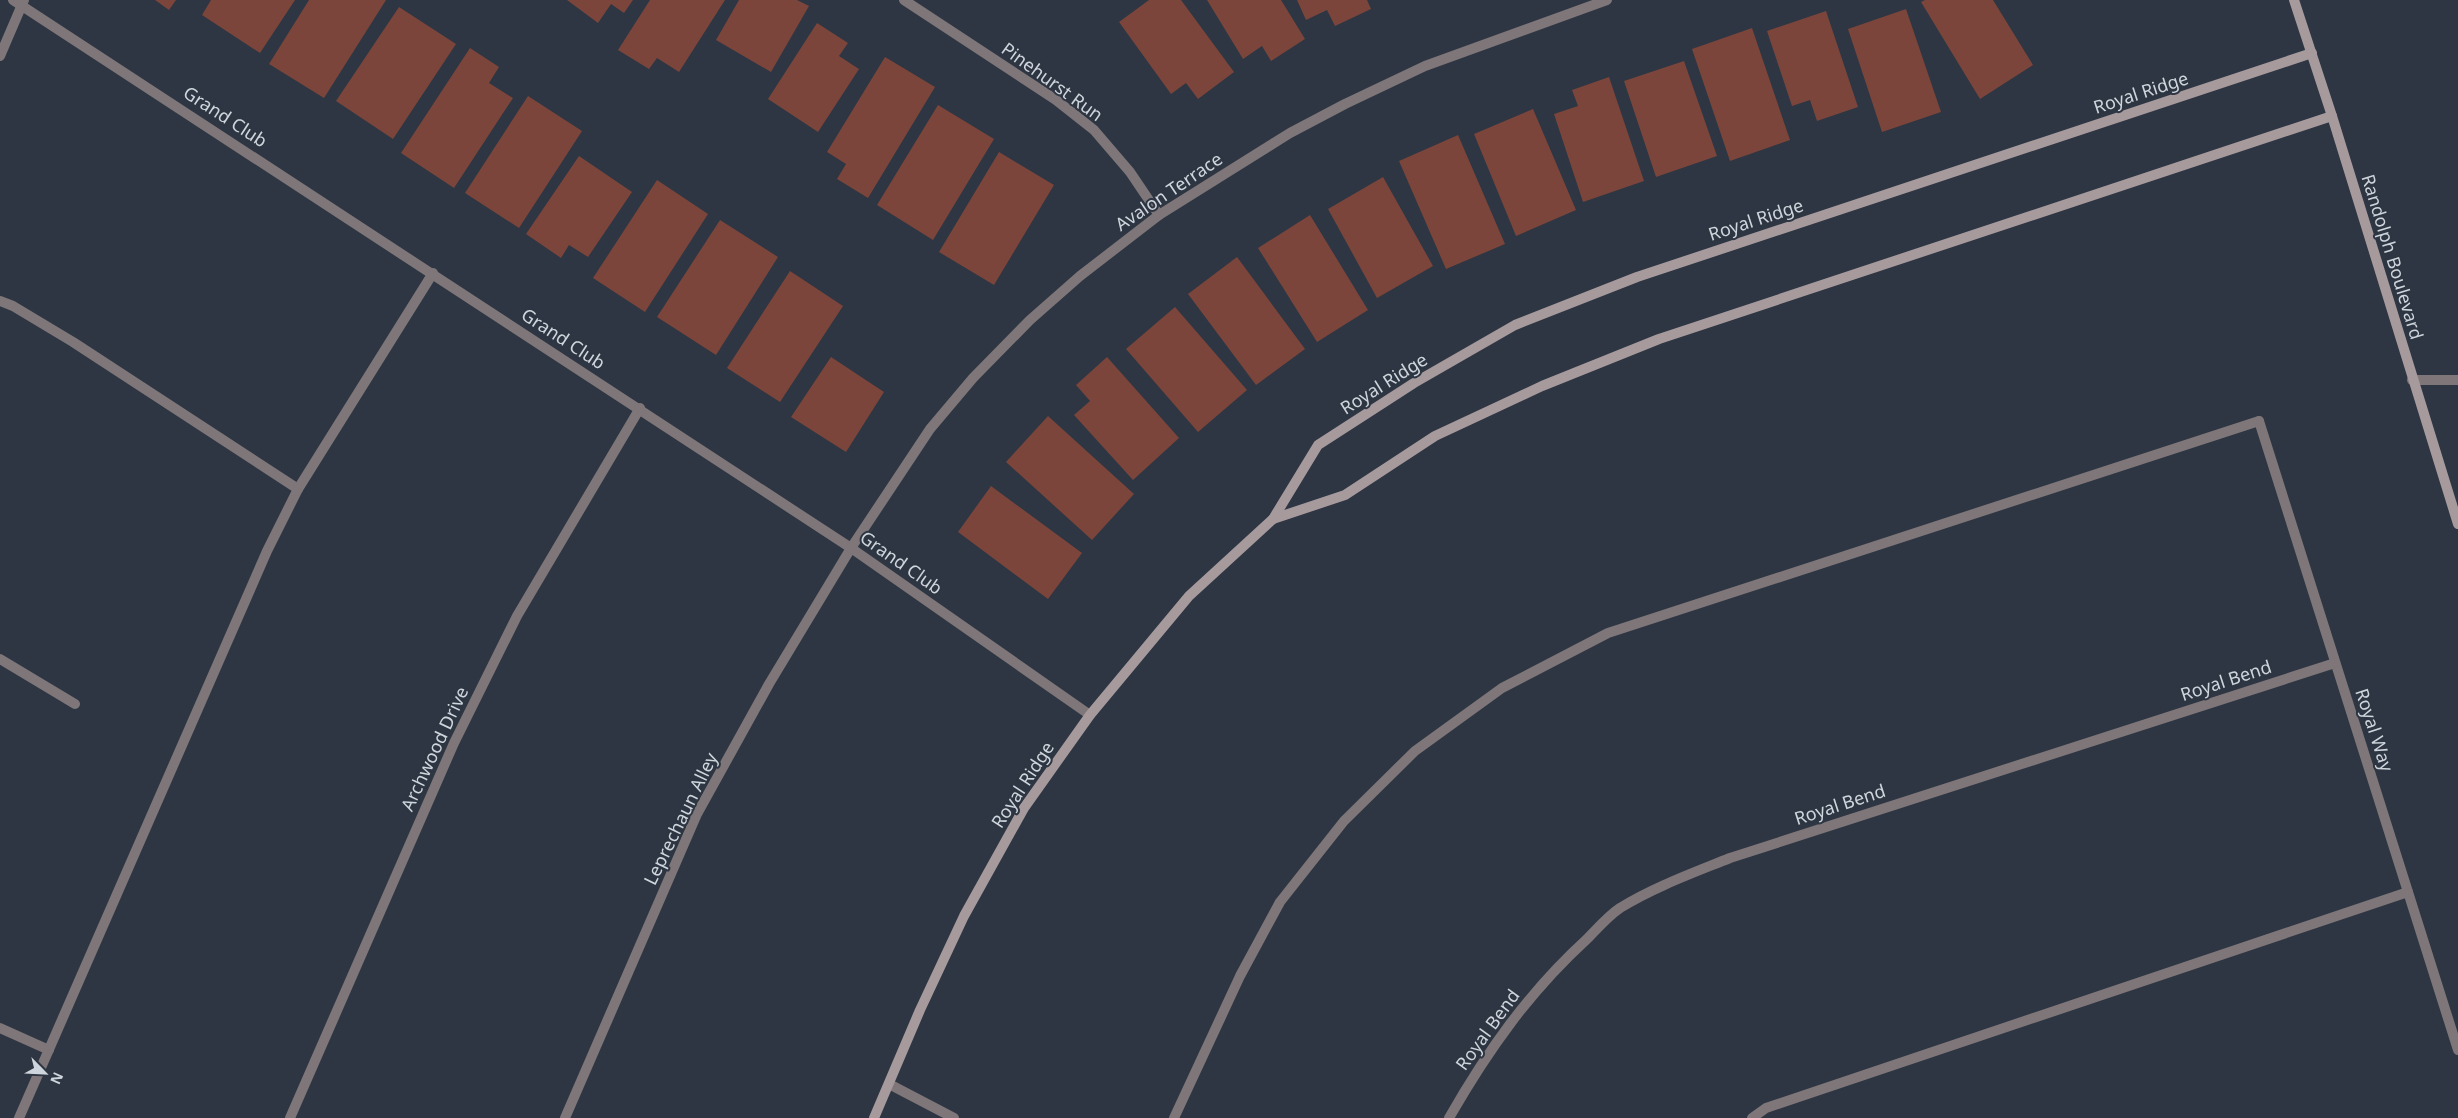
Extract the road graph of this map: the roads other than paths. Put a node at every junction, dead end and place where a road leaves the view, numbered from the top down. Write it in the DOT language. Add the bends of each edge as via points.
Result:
graph roads {
  1 [pos="904,0"];
  2 [pos="1607,0"];
  3 [pos="2294,0"];
  4 [pos="20,1"];
  5 [pos="2312,53"];
  6 [pos="0,56"];
  7 [pos="2332,116"];
  8 [pos="1159,215"];
  9 [pos="433,273"];
  10 [pos="0,301"];
  11 [pos="2412,380"];
  12 [pos="2458,380"];
  13 [pos="640,408"];
  14 [pos="298,489"];
  15 [pos="2456,510"];
  16 [pos="1273,519"];
  17 [pos="2458,524"];
  18 [pos="851,548"];
  19 [pos="0,659"];
  20 [pos="2335,663"];
  21 [pos="76,704"];
  22 [pos="1090,715"];
  23 [pos="2408,892"];
  24 [pos="0,1028"];
  25 [pos="49,1050"];
  26 [pos="2458,1050"];
  27 [pos="889,1084"];
  28 [pos="19,1118"];
  29 [pos="290,1118"];
  30 [pos="565,1118"];
  31 [pos="874,1118"];
  32 [pos="954,1118"];
  33 [pos="1174,1118"];
  34 [pos="1449,1118"];
  35 [pos="1752,1118"];
  1 -- 8 [label="street, Pinehurst Run" via="1056,100 1094,130 1130,172"];
  2 -- 8 [label="street, Avalon Terrace" via="1425,66 1345,104 1290,132"];
  3 -- 5 [label="street, Randolph Boulevard"];
  4 -- 6 [label="street"];
  4 -- 9 [label="street, Grand Club"];
  5 -- 7 [label="street, Randolph Boulevard"];
  5 -- 16 [label="street, Royal Ridge" via="1637,277 1515,325 1414,382 1318,445"];
  7 -- 11 [label="street, Randolph Boulevard"];
  7 -- 16 [label="street, Royal Ridge" via="1659,339 1542,386 1435,436 1346,495"];
  8 -- 18 [label="street, Avalon Terrace" via="1058,295 974,378 930,429"];
  9 -- 13 [label="street, Grand Club"];
  9 -- 14 [label="street"];
  10 -- 14 [label="street" via="73,342"];
  11 -- 12 [label="street"];
  11 -- 15 [label="street, Randolph Boulevard"];
  13 -- 18 [label="street, Grand Club"];
  13 -- 29 [label="street, Archwood Drive" via="517,616 458,735"];
  14 -- 25 [label="street" via="267,551"];
  15 -- 17 [label="street, Randolph Boulevard"];
  16 -- 22 [label="street, Royal Ridge" via="1189,596"];
  18 -- 22 [label="street, Grand Club"];
  18 -- 30 [label="street, Leprechaun Alley" via="769,684 697,814"];
  19 -- 21 [label="street"];
  20 -- 23 [label="street, Royal Way"];
  20 -- 33 [label="street, Royal Way" via="2259,421 1608,633 1502,688 1415,751 1344,821 1280,902 1240,976"];
  20 -- 34 [label="street, Royal Bend" via="1730,858 1649,892 1618,910 1558,966 1517,1013 1478,1068"];
  22 -- 27 [label="street, Royal Ridge" via="1024,808 964,916"];
  23 -- 26 [label="street, Royal Way"];
  23 -- 35 [label="street" via="1766,1108"];
  24 -- 25 [label="street"];
  25 -- 28 [label="street"];
  27 -- 31 [label="street, Royal Ridge"];
  27 -- 32 [label="street"];
}
